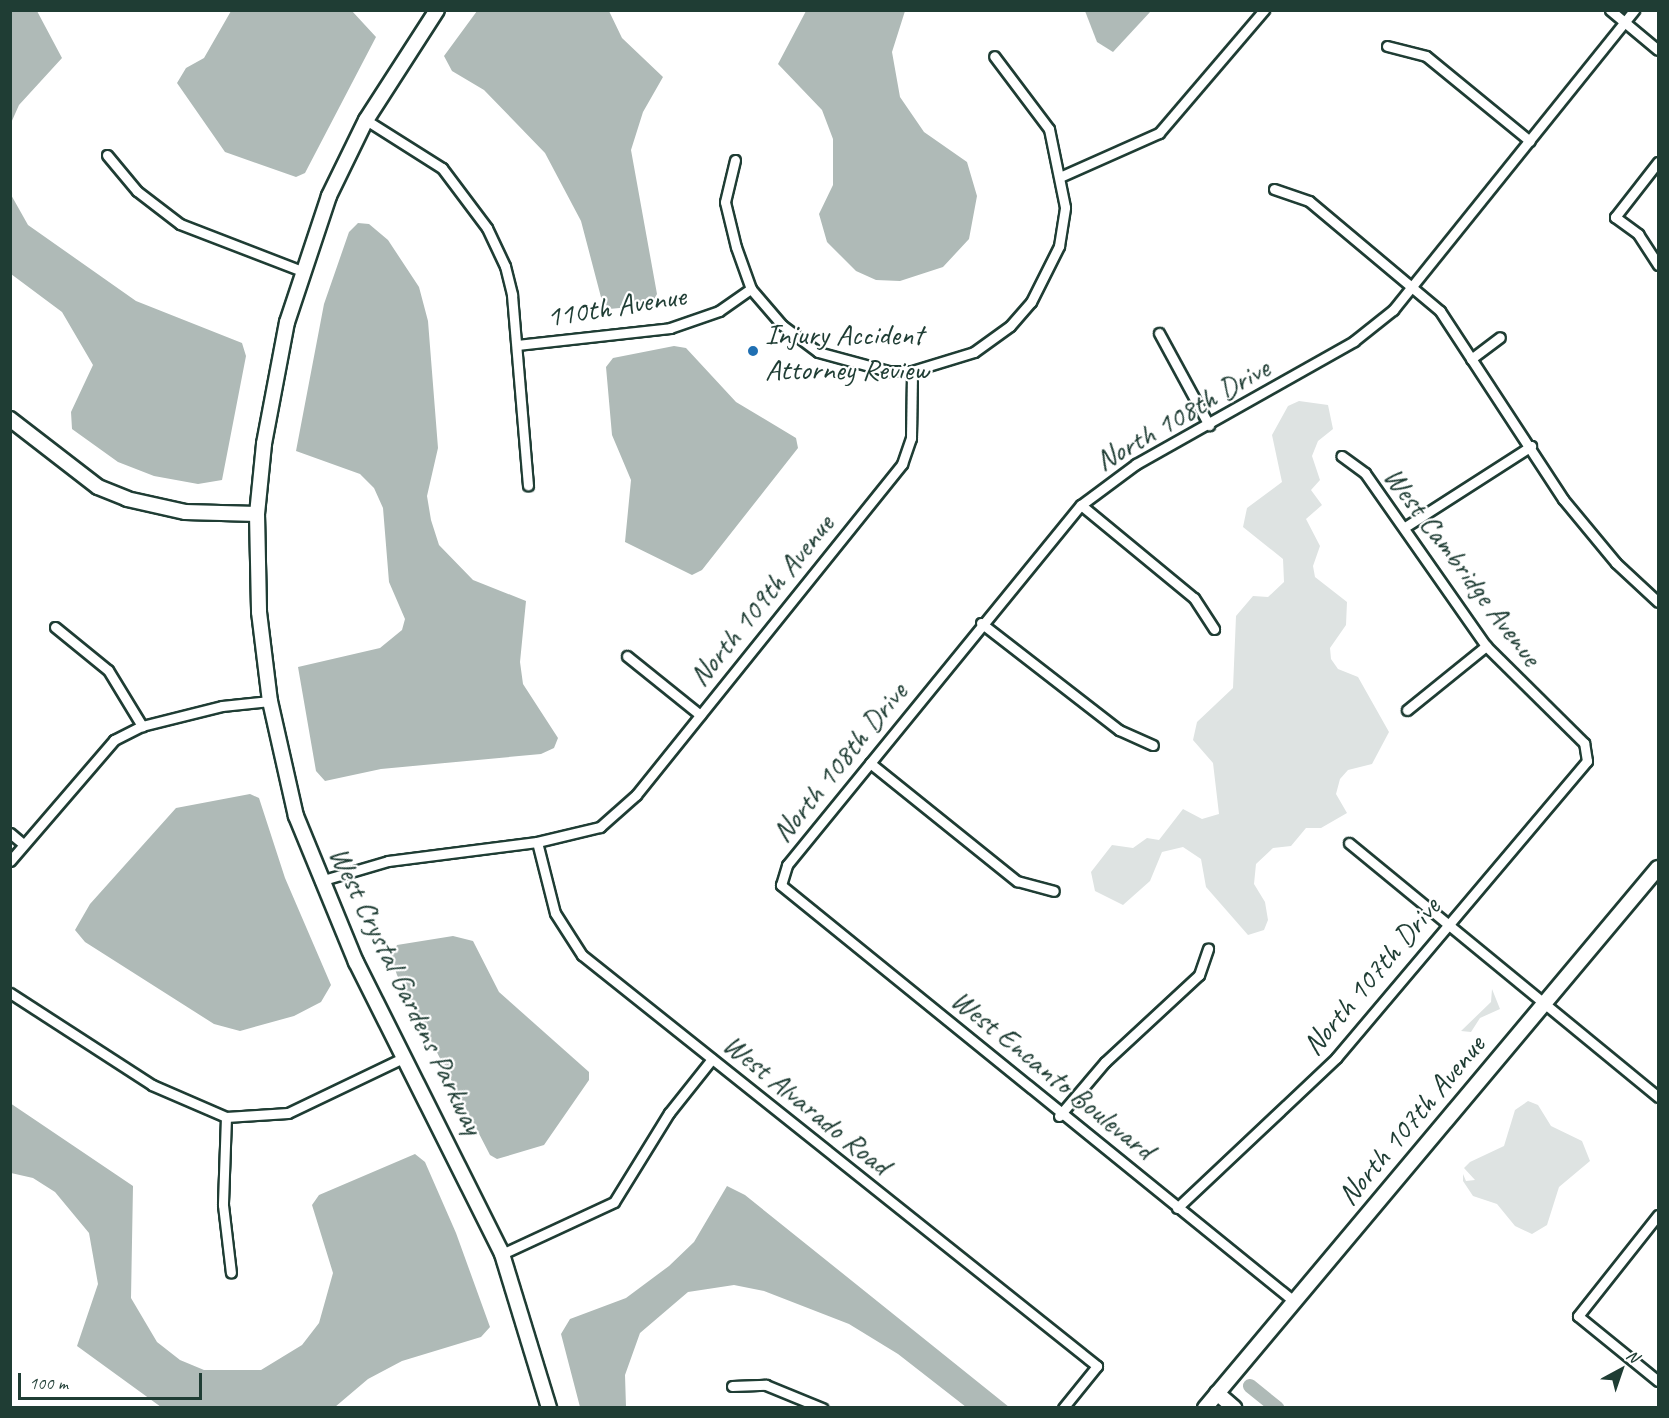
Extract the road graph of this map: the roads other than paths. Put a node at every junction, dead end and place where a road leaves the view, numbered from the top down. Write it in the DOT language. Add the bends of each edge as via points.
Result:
graph roads {
  1 [pos="437,10"];
  2 [pos="1264,10"];
  3 [pos="1610,10"];
  4 [pos="1634,10"];
  5 [pos="1624,22"];
  6 [pos="1387,46"];
  7 [pos="1659,50"];
  8 [pos="994,56"];
  9 [pos="366,120"];
  10 [pos="1530,141"];
  11 [pos="107,155"];
  12 [pos="735,160"];
  13 [pos="1659,162"];
  14 [pos="1062,176"];
  15 [pos="1274,189"];
  16 [pos="1659,265"];
  17 [pos="302,271"];
  18 [pos="1412,286"];
  19 [pos="751,289"];
  20 [pos="1159,333"];
  21 [pos="1500,337"];
  22 [pos="517,345"];
  23 [pos="1471,358"];
  24 [pos="912,370"];
  25 [pos="10,419"];
  26 [pos="1209,425"];
  27 [pos="1531,446"];
  28 [pos="1342,456"];
  29 [pos="528,485"];
  30 [pos="1081,505"];
  31 [pos="257,514"];
  32 [pos="1405,526"];
  33 [pos="1659,602"];
  34 [pos="981,623"];
  35 [pos="55,627"];
  36 [pos="1214,629"];
  37 [pos="1486,646"];
  38 [pos="627,656"];
  39 [pos="270,701"];
  40 [pos="1407,710"];
  41 [pos="700,715"];
  42 [pos="142,726"];
  43 [pos="1153,745"];
  44 [pos="1587,761"];
  45 [pos="870,763"];
  46 [pos="10,833"];
  47 [pos="537,842"];
  48 [pos="1349,843"];
  49 [pos="23,844"];
  50 [pos="10,861"];
  51 [pos="1659,868"];
  52 [pos="320,881"];
  53 [pos="781,885"];
  54 [pos="1054,891"];
  55 [pos="1447,924"];
  56 [pos="1208,949"];
  57 [pos="10,993"];
  58 [pos="1542,1004"];
  59 [pos="405,1057"];
  60 [pos="712,1059"];
  61 [pos="1659,1097"];
  62 [pos="1059,1116"];
  63 [pos="226,1117"];
  64 [pos="1177,1208"];
  65 [pos="1659,1215"];
  66 [pos="502,1254"];
  67 [pos="231,1274"];
  68 [pos="1295,1302"];
  69 [pos="1659,1381"];
  70 [pos="732,1386"];
  71 [pos="1217,1393"];
  72 [pos="549,1407"];
  73 [pos="822,1407"];
  74 [pos="1063,1407"];
  75 [pos="1205,1407"];
  76 [pos="1234,1407"];
  1 -- 9 [label="street, West Crystal Gardens Parkway"];
  2 -- 14 [label="street" via="1158,133 1111,159"];
  3 -- 5 [label="street"];
  4 -- 5 [label="street, North 108th Drive"];
  5 -- 7 [label="street"];
  5 -- 10 [label="street, North 108th Drive"];
  6 -- 10 [label="street" via="1426,57"];
  8 -- 14 [label="street" via="1049,129"];
  9 -- 17 [label="street, West Crystal Gardens Parkway"];
  9 -- 22 [label="street" via="442,168 467,197 505,266"];
  10 -- 18 [label="street, North 108th Drive"];
  11 -- 17 [label="street" via="137,191 180,224"];
  12 -- 19 [label="street" via="725,202"];
  13 -- 16 [label="street" via="1615,217 1638,234"];
  14 -- 24 [label="street" via="1065,207 1059,246 1031,302 1010,326 974,352"];
  15 -- 18 [label="street" via="1309,201"];
  17 -- 31 [label="street, West Crystal Gardens Parkway" via="276,372"];
  18 -- 23 [label="street" via="1440,311"];
  18 -- 26 [label="street, North 108th Drive" via="1354,341"];
  19 -- 22 [label="street, 110th Avenue" via="719,311 670,328"];
  19 -- 24 [label="street" via="782,326 818,352 854,366"];
  20 -- 26 [label="street"];
  21 -- 23 [label="street"];
  22 -- 29 [label="street"];
  23 -- 27 [label="street"];
  24 -- 41 [label="street, North 109th Avenue" via="911,438 902,464"];
  25 -- 31 [label="street" via="98,487 127,499 185,512"];
  26 -- 30 [label="street, North 108th Drive" via="1119,474"];
  27 -- 32 [label="street"];
  27 -- 33 [label="street" via="1591,535"];
  28 -- 32 [label="street, West Cambridge Avenue" via="1365,473"];
  30 -- 34 [label="street, North 108th Drive"];
  30 -- 36 [label="street" via="1194,598"];
  31 -- 39 [label="street, West Crystal Gardens Parkway" via="259,612"];
  32 -- 37 [label="street, West Cambridge Avenue"];
  34 -- 43 [label="street" via="1119,730"];
  34 -- 45 [label="street, North 108th Drive"];
  35 -- 42 [label="street" via="108,670"];
  37 -- 40 [label="street"];
  37 -- 44 [label="street, West Cambridge Avenue" via="1584,743"];
  38 -- 41 [label="street"];
  39 -- 42 [label="street" via="222,706"];
  39 -- 52 [label="street, West Crystal Gardens Parkway" via="296,816"];
  41 -- 47 [label="street, North 109th Avenue" via="636,795 600,827"];
  42 -- 49 [label="street" via="102,751"];
  44 -- 55 [label="street, North 107th Drive"];
  45 -- 53 [label="street, North 108th Drive" via="787,865"];
  45 -- 54 [label="street" via="1017,881"];
  46 -- 49 [label="street"];
  47 -- 52 [label="street, North 109th Avenue" via="388,861"];
  47 -- 60 [label="street, West Alvarado Road" via="555,913 582,955"];
  48 -- 55 [label="street"];
  49 -- 50 [label="street"];
  51 -- 58 [label="street, North 107th Avenue"];
  52 -- 59 [label="street, West Crystal Gardens Parkway"];
  53 -- 62 [label="street, West Encanto Boulevard"];
  55 -- 58 [label="street"];
  55 -- 64 [label="street, North 107th Drive" via="1336,1058"];
  56 -- 62 [label="street" via="1198,975 1105,1062"];
  57 -- 63 [label="street" via="152,1085"];
  58 -- 61 [label="street"];
  58 -- 68 [label="street, North 107th Avenue"];
  59 -- 63 [label="street" via="288,1113"];
  59 -- 66 [label="street, West Crystal Gardens Parkway"];
  60 -- 66 [label="street" via="669,1113 614,1202"];
  60 -- 74 [label="street, West Alvarado Road" via="1097,1366"];
  62 -- 64 [label="street, West Encanto Boulevard"];
  63 -- 67 [label="street" via="223,1205"];
  64 -- 68 [label="street, West Encanto Boulevard"];
  65 -- 69 [label="street" via="1578,1316"];
  66 -- 72 [label="street, West Crystal Gardens Parkway"];
  68 -- 71 [label="street, North 107th Avenue"];
  70 -- 73 [label="street" via="766,1385"];
  71 -- 75 [label="street, North 107th Avenue"];
  71 -- 76 [label="street"];
}
